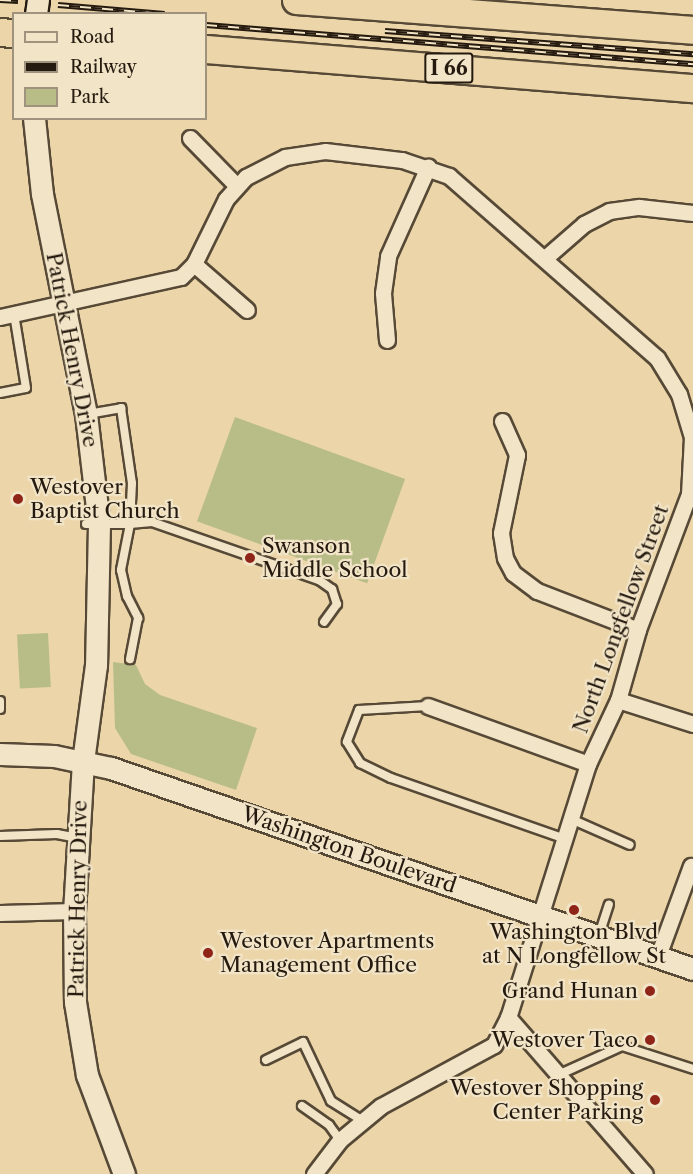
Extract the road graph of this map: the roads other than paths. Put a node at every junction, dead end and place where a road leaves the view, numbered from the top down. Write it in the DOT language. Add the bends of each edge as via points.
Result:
graph roads {
  1 [pos="296,0"];
  2 [pos="693,30"];
  3 [pos="207,49"];
  4 [pos="693,87"];
  5 [pos="23,120"];
  6 [pos="34,120"];
  7 [pos="190,138"];
  8 [pos="428,166"];
  9 [pos="236,185"];
  10 [pos="693,213"];
  11 [pos="544,258"];
  12 [pos="194,264"];
  13 [pos="58,305"];
  14 [pos="247,310"];
  15 [pos="7,316"];
  16 [pos="387,340"];
  17 [pos="0,393"];
  18 [pos="86,414"];
  19 [pos="502,421"];
  20 [pos="691,494"];
  21 [pos="92,524"];
  22 [pos="130,524"];
  23 [pos="324,622"];
  24 [pos="638,630"];
  25 [pos="130,659"];
  26 [pos="618,700"];
  27 [pos="0,701"];
  28 [pos="428,706"];
  29 [pos="0,709"];
  30 [pos="693,724"];
  31 [pos="0,754"];
  32 [pos="83,761"];
  33 [pos="588,764"];
  34 [pos="571,819"];
  35 [pos="0,836"];
  36 [pos="79,838"];
  37 [pos="565,839"];
  38 [pos="630,845"];
  39 [pos="692,866"];
  40 [pos="609,905"];
  41 [pos="74,911"];
  42 [pos="0,913"];
  43 [pos="541,916"];
  44 [pos="599,935"];
  45 [pos="658,956"];
  46 [pos="693,969"];
  47 [pos="507,1017"];
  48 [pos="266,1060"];
  49 [pos="693,1069"];
  50 [pos="556,1076"];
  51 [pos="302,1106"];
  52 [pos="362,1119"];
  53 [pos="340,1140"];
  54 [pos="124,1174"];
  55 [pos="314,1174"];
  56 [pos="645,1174"];
  1 -- 2 [label="highway"];
  3 -- 4 [label="highway, I 66"];
  5 -- 13 [label="street, Patrick Henry Drive" via="29,197"];
  6 -- 13 [label="street, Patrick Henry Drive"];
  7 -- 9 [label="street"];
  8 -- 9 [label="street, North Longfellow Street" via="314,151 272,162"];
  8 -- 11 [label="street, North Longfellow Street" via="453,179"];
  8 -- 16 [label="street" via="388,256 383,293"];
  9 -- 12 [label="street" via="215,217"];
  10 -- 11 [label="street" via="639,207 609,211 588,221"];
  11 -- 20 [label="street, North Longfellow Street" via="626,327 668,373 681,399 692,437"];
  12 -- 13 [label="street" via="181,277 165,283"];
  12 -- 14 [label="street"];
  13 -- 15 [label="street"];
  13 -- 18 [label="street, Patrick Henry Drive"];
  13 -- 21 [label="street, Patrick Henry Drive"];
  15 -- 17 [label="lane" via="26,388"];
  18 -- 21 [label="street, Patrick Henry Drive"];
  18 -- 22 [label="lane" via="121,408 132,483"];
  19 -- 24 [label="street" via="517,455 501,533 505,558 513,573 537,591"];
  20 -- 24 [label="street, North Longfellow Street"];
  21 -- 22 [label="lane"];
  21 -- 32 [label="street, Patrick Henry Drive" via="96,665"];
  22 -- 23 [label="lane" via="152,522 319,580 332,589 337,604"];
  22 -- 25 [label="lane" via="121,570 127,596 138,618"];
  24 -- 26 [label="street, North Longfellow Street"];
  26 -- 30 [label="street"];
  26 -- 33 [label="street, North Longfellow Street"];
  27 -- 29 [label="lane"];
  28 -- 33 [label="street"];
  28 -- 37 [label="lane" via="359,710 347,742 360,763 391,778"];
  31 -- 32 [label="street, Washington Boulevard"];
  32 -- 36 [label="street, Patrick Henry Drive"];
  32 -- 43 [label="street, Washington Boulevard"];
  33 -- 34 [label="street, North Longfellow Street"];
  34 -- 37 [label="street, North Longfellow Street"];
  34 -- 38 [label="lane"];
  35 -- 36 [label="lane" via="57,834"];
  36 -- 41 [label="street, Patrick Henry Drive"];
  37 -- 43 [label="street, North Longfellow Street"];
  39 -- 45 [label="street"];
  40 -- 44 [label="lane"];
  41 -- 42 [label="street"];
  41 -- 54 [label="street, Patrick Henry Drive" via="75,1002 80,1036 98,1113"];
  43 -- 44 [label="street, Washington Boulevard"];
  43 -- 47 [label="street, North Longfellow Street"];
  44 -- 45 [label="street, Washington Boulevard"];
  45 -- 46 [label="street, Washington Boulevard"];
  47 -- 50 [label="street"];
  47 -- 52 [label="street, North Longfellow Street" via="494,1046 402,1093"];
  48 -- 52 [label="lane" via="303,1042 331,1101"];
  49 -- 50 [label="lane" via="622,1046"];
  50 -- 56 [label="street"];
  51 -- 53 [label="lane" via="328,1125"];
  52 -- 53 [label="street, North Longfellow Street"];
  53 -- 55 [label="street, North Longfellow Street"];
}
